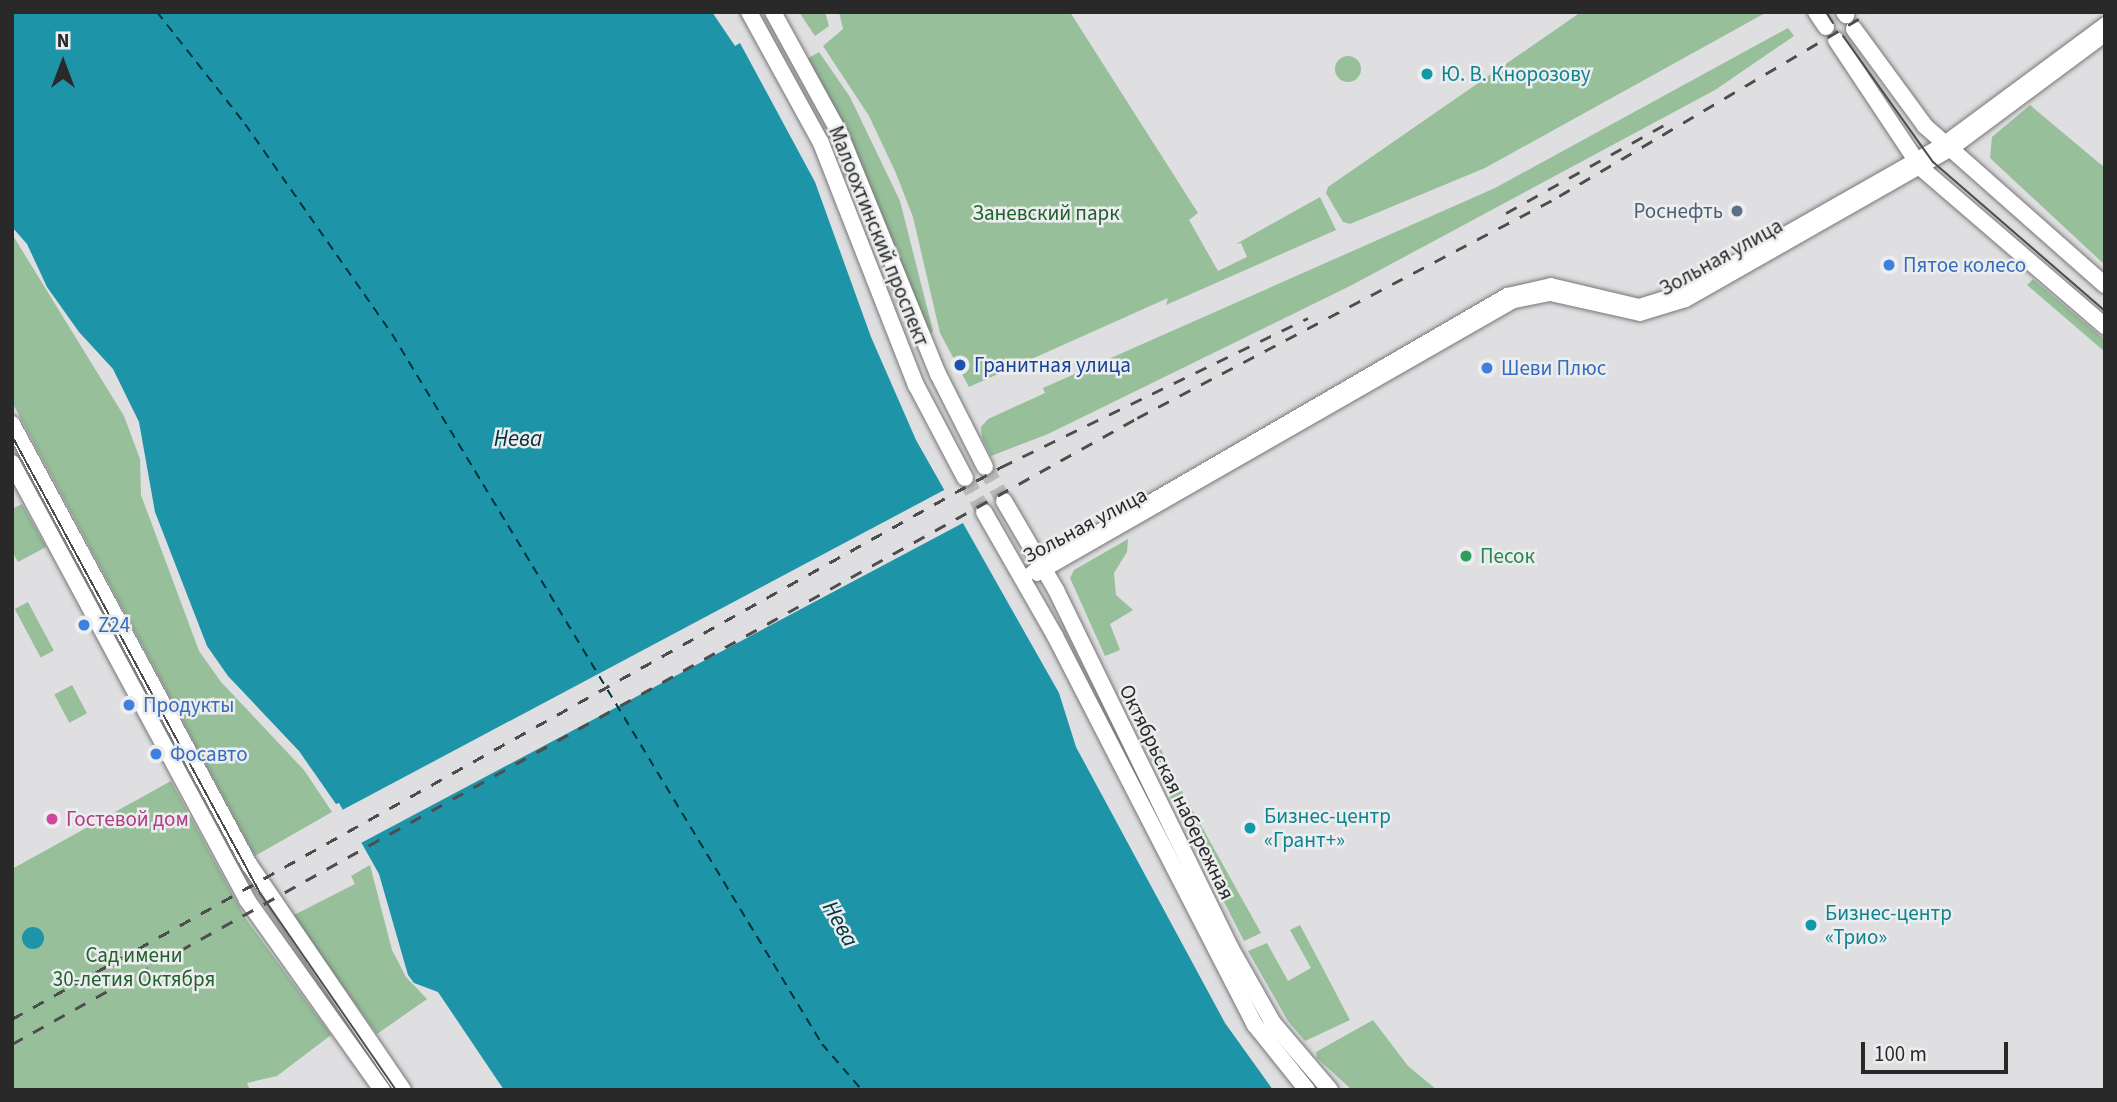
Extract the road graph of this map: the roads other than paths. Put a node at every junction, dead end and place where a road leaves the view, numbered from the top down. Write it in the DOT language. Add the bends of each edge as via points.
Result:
graph roads {
  1 [pos="749,12"];
  2 [pos="773,12"];
  3 [pos="1816,12"];
  4 [pos="1850,22"];
  5 [pos="2105,23"];
  6 [pos="2105,36"];
  7 [pos="1947,147"];
  8 [pos="1918,163"];
  9 [pos="2105,285"];
  10 [pos="2105,327"];
  11 [pos="12,424"];
  12 [pos="12,463"];
  13 [pos="985,467"];
  14 [pos="965,478"];
  15 [pos="1004,501"];
  16 [pos="984,512"];
  17 [pos="1043,568"];
  18 [pos="1023,579"];
  19 [pos="382,1090"];
  20 [pos="403,1090"];
  21 [pos="1307,1090"];
  22 [pos="1330,1090"];
  1 -- 14 [label="main road, Малоохтинский проспект" via="821,143 916,385"];
  2 -- 13 [label="main road, Малоохтинский проспект" via="840,134 938,374"];
  3 -- 8 [label="main road"];
  4 -- 7 [label="main road"];
  5 -- 7 [label="street, Зольная улица"];
  6 -- 7 [label="street, Зольная улица"];
  7 -- 8 [label="street, Зольная улица"];
  7 -- 9 [label="main road"];
  8 -- 10 [label="main road"];
  8 -- 17 [label="street, Зольная улица" via="1668,299 1623,304 1551,284 1507,294"];
  11 -- 20 [label="main road" via="249,864"];
  12 -- 19 [label="main road" via="247,900"];
  15 -- 17 [label="main road, Октябрьская набережная"];
  16 -- 18 [label="main road, Октябрьская набережная"];
  17 -- 18 [label="street, Зольная улица"];
  17 -- 22 [label="main road, Октябрьская набережная" via="1236,958 1273,1023"];
  18 -- 21 [label="main road, Октябрьская набережная" via="1255,1026"];
}
